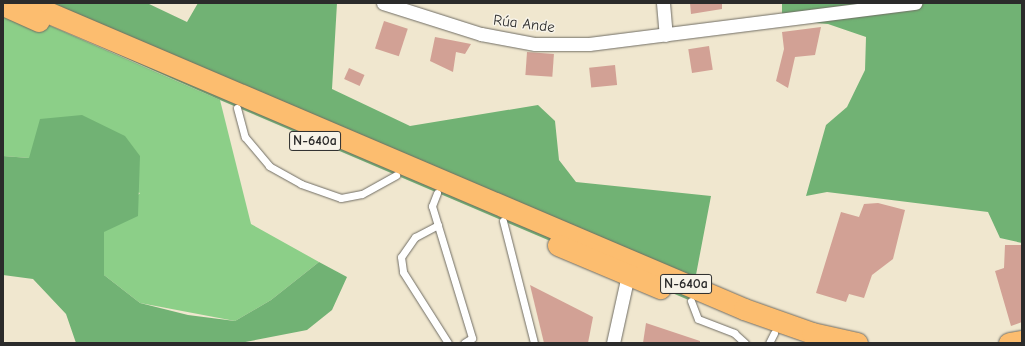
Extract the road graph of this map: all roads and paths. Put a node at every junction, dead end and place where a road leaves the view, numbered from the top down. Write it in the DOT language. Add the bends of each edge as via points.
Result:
graph roads {
  1 [pos="26,3"];
  2 [pos="383,3"];
  3 [pos="663,3"];
  4 [pos="915,3"];
  5 [pos="3,5"];
  6 [pos="666,35"];
  7 [pos="237,108"];
  8 [pos="396,175"];
  9 [pos="437,193"];
  10 [pos="511,217"];
  11 [pos="438,225"];
  12 [pos="628,275"];
  13 [pos="691,301"];
  14 [pos="772,338"];
  15 [pos="807,338"];
  16 [pos="1022,341"];
  17 [pos="448,343"];
  18 [pos="464,343"];
  19 [pos="534,343"];
  20 [pos="613,343"];
  21 [pos="744,343"];
  22 [pos="857,343"];
  23 [pos="1010,343"];
  1 -- 10 [label="main road, N-640a"];
  2 -- 6 [label="street, Rúa Ande" via="428,19 535,44 589,44"];
  3 -- 6 [label="street"];
  4 -- 6 [label="street, Rúa Ande"];
  5 -- 7 [label="main road, N-640a"];
  7 -- 8 [label="main road, N-640a"];
  7 -- 8 [label="lane" via="244,137 269,166 302,184 341,198 362,194"];
  8 -- 9 [label="main road, N-640a"];
  9 -- 10 [label="main road, N-640a"];
  9 -- 11 [label="lane" via="432,206"];
  10 -- 12 [label="main road, N-640a"];
  10 -- 15 [label="main road, N-640a" via="744,309"];
  10 -- 19 [label="lane"];
  11 -- 17 [label="lane" via="415,238 401,257 403,272"];
  11 -- 18 [label="lane" via="472,338"];
  12 -- 13 [label="main road, N-640a"];
  12 -- 15 [label="street" via="641,273 741,315"];
  12 -- 20 [label="street"];
  13 -- 14 [label="main road, N-640a"];
  13 -- 21 [label="lane" via="698,319 734,333"];
  14 -- 15 [label="main road, N-640a"];
  15 -- 22 [label="main road, N-640a"];
  16 -- 23 [label="main road"];
}
